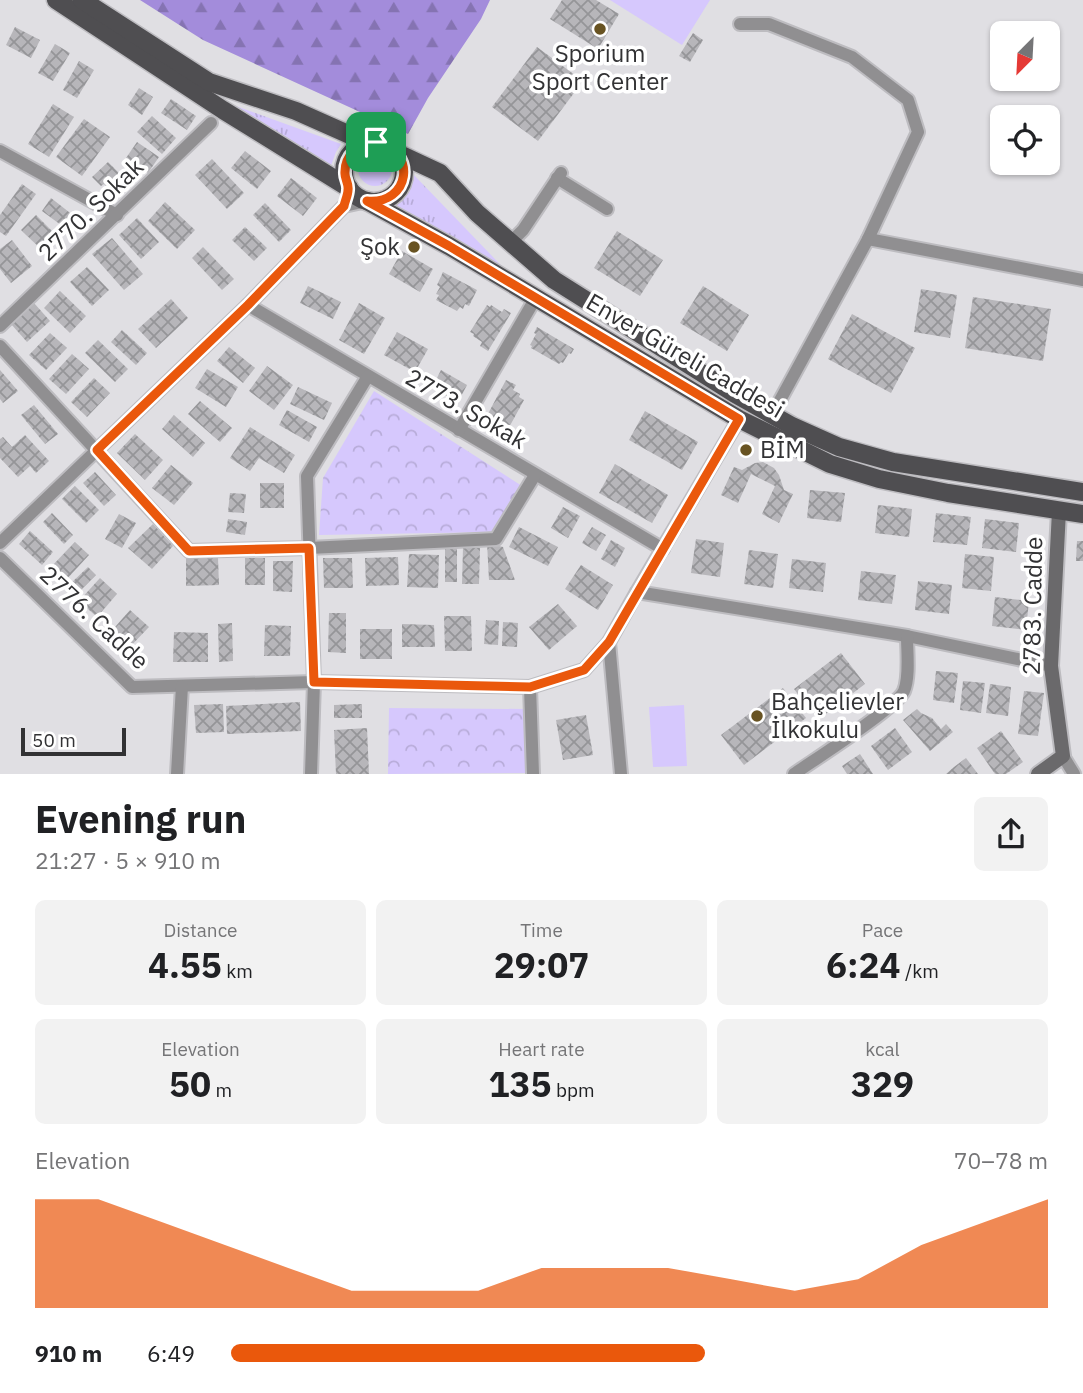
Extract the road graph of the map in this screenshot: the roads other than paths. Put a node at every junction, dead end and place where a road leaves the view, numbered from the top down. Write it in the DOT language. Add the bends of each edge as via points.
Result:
graph roads {
  1 [pos="56,0"];
  2 [pos="82,0"];
  3 [pos="740,24"];
  4 [pos="211,124"];
  5 [pos="369,143"];
  6 [pos="0,150"];
  7 [pos="397,153"];
  8 [pos="349,188"];
  9 [pos="367,201"];
  10 [pos="344,206"];
  11 [pos="607,209"];
  12 [pos="117,215"];
  13 [pos="868,239"];
  14 [pos="511,242"];
  15 [pos="1083,280"];
  16 [pos="248,305"];
  17 [pos="531,306"];
  18 [pos="0,326"];
  19 [pos="0,346"];
  20 [pos="368,376"];
  21 [pos="772,415"];
  22 [pos="739,419"];
  23 [pos="459,429"];
  24 [pos="97,450"];
  25 [pos="535,474"];
  26 [pos="1083,492"];
  27 [pos="1059,511"];
  28 [pos="1083,514"];
  29 [pos="0,543"];
  30 [pos="309,548"];
  31 [pos="663,550"];
  32 [pos="0,558"];
  33 [pos="637,592"];
  34 [pos="907,636"];
  35 [pos="609,642"];
  36 [pos="1051,666"];
  37 [pos="314,682"];
  38 [pos="182,686"];
  39 [pos="530,687"];
  40 [pos="1063,756"];
  41 [pos="177,774"];
  42 [pos="311,774"];
  43 [pos="533,774"];
  44 [pos="621,774"];
  45 [pos="794,774"];
  46 [pos="1038,774"];
  47 [pos="1074,774"];
  1 -- 8 [label="main road"];
  2 -- 5 [label="main road" via="209,82 296,111"];
  3 -- 13 [label="street" via="769,24 852,57 908,100 918,132"];
  4 -- 12 [label="street, 2770. Sokak"];
  5 -- 7 [label="main road" via="384,144"];
  5 -- 8 [label="main road" via="359,146 347,160 344,169"];
  6 -- 12 [label="street"];
  7 -- 9 [label="main road" via="404,170 400,188 385,200"];
  7 -- 14 [label="main road, Enver Güreli Caddesi" via="440,173"];
  8 -- 9 [label="main road"];
  8 -- 10 [label="street"];
  9 -- 10 [label="street"];
  9 -- 22 [label="main road, Enver Güreli Caddesi"];
  10 -- 16 [label="street"];
  11 -- 14 [label="street" via="559,175"];
  12 -- 18 [label="street, 2770. Sokak"];
  13 -- 15 [label="street"];
  13 -- 21 [label="street"];
  14 -- 21 [label="main road, Enver Güreli Caddesi" via="555,280"];
  16 -- 20 [label="street, 2773. Sokak"];
  16 -- 24 [label="street"];
  17 -- 23 [label="street"];
  19 -- 24 [label="street"];
  20 -- 23 [label="street, 2773. Sokak"];
  20 -- 30 [label="street" via="307,476"];
  21 -- 26 [label="main road, Enver Güreli Caddesi" via="839,447 892,462"];
  22 -- 27 [label="main road, Enver Güreli Caddesi" via="830,464 879,479"];
  22 -- 31 [label="street, 2776. Cadde"];
  23 -- 25 [label="street, 2773. Sokak"];
  24 -- 29 [label="street"];
  24 -- 30 [label="street" via="189,551"];
  25 -- 30 [label="street" via="496,539"];
  25 -- 31 [label="street, 2773. Sokak"];
  27 -- 28 [label="main road, Enver Güreli Caddesi"];
  27 -- 36 [label="main road, 2783. Cadde"];
  30 -- 37 [label="street"];
  31 -- 33 [label="street, 2776. Cadde"];
  32 -- 38 [label="street, 2776. Cadde" via="132,687"];
  33 -- 34 [label="street"];
  33 -- 35 [label="street, 2776. Cadde"];
  34 -- 36 [label="street"];
  34 -- 45 [label="street" via="903,694"];
  35 -- 39 [label="street, 2776. Cadde" via="584,670"];
  35 -- 44 [label="street"];
  36 -- 40 [label="main road, 2783. Cadde"];
  37 -- 38 [label="street, 2776. Cadde"];
  37 -- 39 [label="street, 2776. Cadde"];
  37 -- 42 [label="street"];
  38 -- 41 [label="street"];
  39 -- 43 [label="street"];
  40 -- 46 [label="main road"];
  40 -- 47 [label="street"];
}
